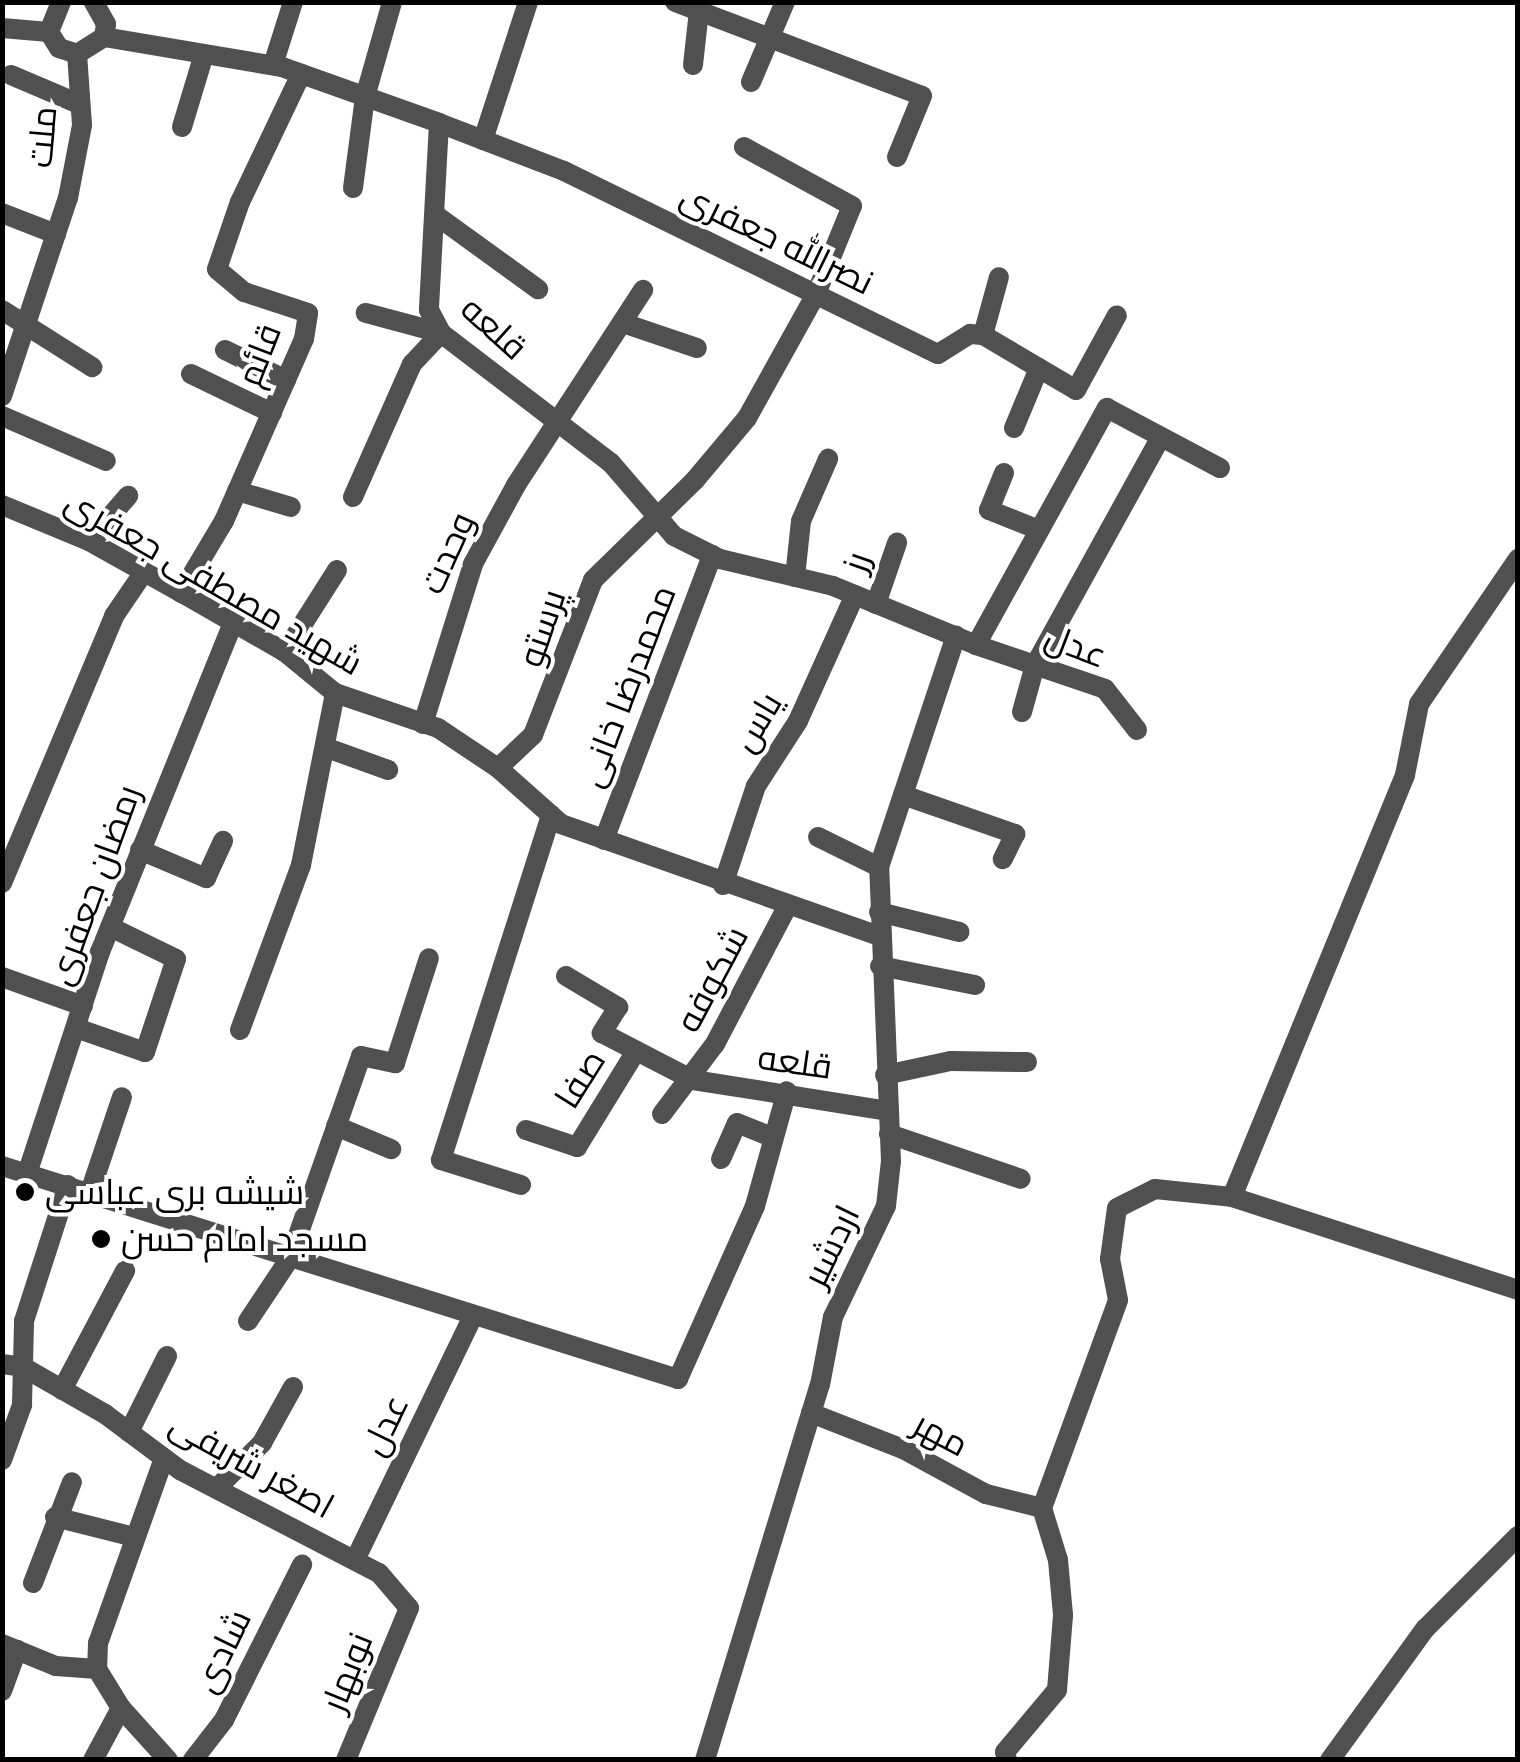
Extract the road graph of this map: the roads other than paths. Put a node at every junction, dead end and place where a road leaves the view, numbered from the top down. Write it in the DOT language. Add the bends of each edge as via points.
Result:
graph roads {
  1 [pos="62,2"];
  2 [pos="94,2"];
  3 [pos="293,2"];
  4 [pos="392,2"];
  5 [pos="528,2"];
  6 [pos="676,2"];
  7 [pos="785,2"];
  8 [pos="699,11"];
  9 [pos="2,28"];
  10 [pos="49,32"];
  11 [pos="104,37"];
  12 [pos="774,37"];
  13 [pos="77,54"];
  14 [pos="204,54"];
  15 [pos="693,65"];
  16 [pos="273,66"];
  17 [pos="301,74"];
  18 [pos="10,75"];
  19 [pos="751,82"];
  20 [pos="365,97"];
  21 [pos="79,104"];
  22 [pos="439,123"];
  23 [pos="182,127"];
  24 [pos="483,140"];
  25 [pos="744,147"];
  26 [pos="897,157"];
  27 [pos="353,188"];
  28 [pos="2,213"];
  29 [pos="437,216"];
  30 [pos="56,234"];
  31 [pos="999,277"];
  32 [pos="538,288"];
  33 [pos="644,290"];
  34 [pos="816,294"];
  35 [pos="2,310"];
  36 [pos="366,313"];
  37 [pos="1118,315"];
  38 [pos="27,320"];
  39 [pos="623,323"];
  40 [pos="440,333"];
  41 [pos="983,335"];
  42 [pos="698,348"];
  43 [pos="226,350"];
  44 [pos="92,367"];
  45 [pos="1039,368"];
  46 [pos="191,374"];
  47 [pos="286,380"];
  48 [pos="2,396"];
  49 [pos="272,413"];
  50 [pos="2,416"];
  51 [pos="560,422"];
  52 [pos="1014,428"];
  53 [pos="1160,437"];
  54 [pos="828,459"];
  55 [pos="106,461"];
  56 [pos="1220,468"];
  57 [pos="1004,473"];
  58 [pos="237,491"];
  59 [pos="128,496"];
  60 [pos="353,498"];
  61 [pos="2,505"];
  62 [pos="291,507"];
  63 [pos="656,516"];
  64 [pos="1038,530"];
  65 [pos="89,541"];
  66 [pos="898,542"];
  67 [pos="712,555"];
  68 [pos="1518,559"];
  69 [pos="337,570"];
  70 [pos="144,572"];
  71 [pos="795,577"];
  72 [pos="181,593"];
  73 [pos="855,595"];
  74 [pos="876,604"];
  75 [pos="233,622"];
  76 [pos="956,636"];
  77 [pos="976,645"];
  78 [pos="285,652"];
  79 [pos="1035,665"];
  80 [pos="335,693"];
  81 [pos="1022,712"];
  82 [pos="423,724"];
  83 [pos="1137,730"];
  84 [pos="326,748"];
  85 [pos="498,768"];
  86 [pos="388,770"];
  87 [pos="903,795"];
  88 [pos="551,815"];
  89 [pos="818,837"];
  90 [pos="604,840"];
  91 [pos="222,841"];
  92 [pos="140,850"];
  93 [pos="1003,859"];
  94 [pos="879,866"];
  95 [pos="2,884"];
  96 [pos="723,884"];
  97 [pos="786,908"];
  98 [pos="879,912"];
  99 [pos="110,927"];
  100 [pos="960,932"];
  101 [pos="879,936"];
  102 [pos="429,958"];
  103 [pos="880,966"];
  104 [pos="566,976"];
  105 [pos="2,977"];
  106 [pos="975,985"];
  107 [pos="83,1006"];
  108 [pos="76,1028"];
  109 [pos="240,1030"];
  110 [pos="636,1051"];
  111 [pos="1028,1062"];
  112 [pos="885,1074"];
  113 [pos="692,1080"];
  114 [pos="788,1091"];
  115 [pos="122,1097"];
  116 [pos="888,1111"];
  117 [pos="662,1114"];
  118 [pos="336,1126"];
  119 [pos="526,1130"];
  120 [pos="890,1134"];
  121 [pos="772,1137"];
  122 [pos="391,1149"];
  123 [pos="721,1159"];
  124 [pos="2,1166"];
  125 [pos="27,1174"];
  126 [pos="1021,1180"];
  127 [pos="68,1184"];
  128 [pos="520,1185"];
  129 [pos="90,1192"];
  130 [pos="1232,1197"];
  131 [pos="290,1258"];
  132 [pos="125,1270"];
  133 [pos="1518,1290"];
  134 [pos="472,1318"];
  135 [pos="248,1320"];
  136 [pos="167,1356"];
  137 [pos="13,1365"];
  138 [pos="293,1387"];
  139 [pos="62,1390"];
  140 [pos="811,1413"];
  141 [pos="129,1432"];
  142 [pos="164,1458"];
  143 [pos="2,1460"];
  144 [pos="72,1482"];
  145 [pos="217,1488"];
  146 [pos="1042,1508"];
  147 [pos="55,1517"];
  148 [pos="1518,1536"];
  149 [pos="134,1537"];
  150 [pos="356,1560"];
  151 [pos="302,1565"];
  152 [pos="33,1583"];
  153 [pos="409,1608"];
  154 [pos="10,1647"];
  155 [pos="97,1669"];
  156 [pos="2,1690"];
  157 [pos="121,1708"];
  158 [pos="93,1760"];
  159 [pos="168,1760"];
  160 [pos="193,1760"];
  161 [pos="346,1760"];
  162 [pos="705,1760"];
  163 [pos="1007,1760"];
  164 [pos="1330,1760"];
  1 -- 10 [label="street"];
  2 -- 11 [label="street" via="106,24"];
  3 -- 16 [label="street"];
  4 -- 20 [label="street"];
  5 -- 24 [label="street"];
  6 -- 8 [label="street"];
  7 -- 12 [label="street"];
  8 -- 12 [label="street"];
  8 -- 15 [label="street"];
  9 -- 10 [label="street"];
  10 -- 13 [label="street" via="59,48"];
  11 -- 13 [label="street"];
  11 -- 14 [label="street"];
  12 -- 19 [label="street"];
  12 -- 26 [label="street" via="922,96"];
  13 -- 21 [label="street, ملت"];
  14 -- 16 [label="street"];
  14 -- 23 [label="street"];
  16 -- 17 [label="street"];
  17 -- 20 [label="street"];
  17 -- 47 [label="street, قائم" via="240,202 217,268 244,292 308,313"];
  18 -- 21 [label="street"];
  20 -- 22 [label="street"];
  20 -- 27 [label="street"];
  21 -- 30 [label="street, ملت" via="82,125"];
  22 -- 24 [label="street, نصرالله جعفری"];
  22 -- 29 [label="street, قلعه"];
  24 -- 34 [label="street, نصرالله جعفری" via="564,171"];
  25 -- 34 [label="street, پرستو" via="852,206"];
  28 -- 30 [label="street"];
  29 -- 32 [label="street"];
  29 -- 40 [label="street, قلعه" via="429,310"];
  30 -- 38 [label="street, ملت"];
  31 -- 41 [label="street"];
  33 -- 39 [label="street, وحدت"];
  34 -- 41 [label="street, نصرالله جعفری" via="938,354 970,334"];
  34 -- 63 [label="street, پرستو" via="747,418"];
  35 -- 38 [label="street"];
  36 -- 40 [label="street"];
  37 -- 45 [label="street" via="1076,390"];
  38 -- 44 [label="street"];
  38 -- 48 [label="street, ملت"];
  39 -- 42 [label="street"];
  39 -- 51 [label="street, وحدت"];
  40 -- 51 [label="street, قلعه"];
  40 -- 60 [label="street" via="412,364"];
  41 -- 45 [label="street"];
  43 -- 47 [label="street"];
  45 -- 52 [label="street"];
  46 -- 49 [label="street"];
  47 -- 49 [label="street, قائم"];
  49 -- 58 [label="street, قائم"];
  50 -- 55 [label="street"];
  51 -- 63 [label="street, قلعه" via="611,462"];
  51 -- 82 [label="street, وحدت" via="473,564"];
  53 -- 56 [label="street"];
  53 -- 64 [label="street" via="1106,408"];
  53 -- 79 [label="street"];
  54 -- 71 [label="street" via="801,521"];
  57 -- 64 [label="street" via="989,510"];
  58 -- 62 [label="street"];
  58 -- 72 [label="street, قائم"];
  59 -- 65 [label="street"];
  61 -- 65 [label="street, شهید مصطفی جعفری"];
  63 -- 67 [label="street, قلعه" via="674,536"];
  63 -- 85 [label="street, پرستو" via="593,580 532,735"];
  64 -- 77 [label="street"];
  65 -- 70 [label="street, شهید مصطفی جعفری"];
  66 -- 74 [label="street, رز"];
  67 -- 71 [label="street, قلعه"];
  67 -- 90 [label="street, محمدرضا خانی"];
  68 -- 130 [label="street" via="1419,704 1406,775"];
  69 -- 78 [label="street"];
  70 -- 72 [label="street, شهید مصطفی جعفری"];
  70 -- 95 [label="street" via="114,616"];
  71 -- 73 [label="street, قلعه"];
  72 -- 75 [label="street, شهید مصطفی جعفری"];
  73 -- 74 [label="street, قلعه"];
  73 -- 96 [label="street, یاس" via="798,721 756,786"];
  74 -- 76 [label="street, قلعه"];
  75 -- 78 [label="street, شهید مصطفی جعفری"];
  75 -- 92 [label="street, رمضان جعفری"];
  76 -- 77 [label="street, قلعه"];
  76 -- 87 [label="street, اردشیر"];
  77 -- 79 [label="street, عدل"];
  78 -- 80 [label="street, شهید مصطفی جعفری"];
  79 -- 81 [label="street"];
  79 -- 83 [label="street, عدل" via="1105,688"];
  80 -- 82 [label="street, شهید مصطفی جعفری"];
  80 -- 84 [label="street"];
  82 -- 85 [label="street, شهید مصطفی جعفری"];
  84 -- 86 [label="street"];
  84 -- 109 [label="street" via="301,866 274,923"];
  85 -- 88 [label="street, شهید مصطفی جعفری"];
  87 -- 93 [label="street" via="1015,834"];
  87 -- 94 [label="street, اردشیر"];
  88 -- 90 [label="street, شهید مصطفی جعفری"];
  88 -- 128 [label="street" via="441,1160"];
  89 -- 94 [label="street"];
  90 -- 96 [label="street, شهید مصطفی جعفری"];
  91 -- 92 [label="street" via="206,878"];
  92 -- 99 [label="street, رمضان جعفری"];
  94 -- 98 [label="street, اردشیر"];
  96 -- 97 [label="street, شهید مصطفی جعفری"];
  97 -- 101 [label="street, شهید مصطفی جعفری"];
  97 -- 113 [label="street, شکوفه"];
  98 -- 100 [label="street"];
  98 -- 101 [label="street, اردشیر"];
  99 -- 107 [label="street, رمضان جعفری"];
  99 -- 108 [label="street" via="176,960 144,1052"];
  101 -- 103 [label="street, اردشیر"];
  102 -- 118 [label="street" via="394,1064 361,1056"];
  103 -- 106 [label="street"];
  103 -- 112 [label="street, اردشیر"];
  104 -- 110 [label="street" via="618,1007 602,1033"];
  105 -- 107 [label="street"];
  107 -- 108 [label="street, رمضان جعفری"];
  108 -- 125 [label="street, رمضان جعفری"];
  110 -- 113 [label="street"];
  110 -- 119 [label="street, صفا" via="576,1147"];
  111 -- 112 [label="street" via="951,1061"];
  112 -- 116 [label="street, اردشیر"];
  113 -- 114 [label="street, قلعه"];
  113 -- 117 [label="street, شکوفه"];
  114 -- 116 [label="street, قلعه"];
  114 -- 121 [label="street"];
  115 -- 129 [label="street"];
  116 -- 120 [label="street, اردشیر"];
  118 -- 122 [label="street"];
  118 -- 131 [label="street"];
  120 -- 126 [label="street"];
  120 -- 140 [label="street, اردشیر" via="886,1206 833,1317"];
  121 -- 123 [label="street" via="736,1123"];
  121 -- 134 [label="street" via="755,1206 678,1379"];
  124 -- 125 [label="street"];
  125 -- 127 [label="street"];
  127 -- 129 [label="street"];
  127 -- 137 [label="street"];
  129 -- 131 [label="street"];
  130 -- 133 [label="street"];
  130 -- 146 [label="street" via="1155,1189 1117,1208 1110,1259 1118,1300"];
  131 -- 134 [label="street"];
  131 -- 135 [label="street"];
  132 -- 139 [label="street"];
  134 -- 150 [label="street, عدل"];
  136 -- 141 [label="street"];
  137 -- 139 [label="street, اصغر شریفی"];
  137 -- 143 [label="street" via="22,1404"];
  138 -- 145 [label="street" via="262,1443"];
  139 -- 141 [label="street, اصغر شریفی"];
  140 -- 146 [label="street, مهر" via="903,1448 986,1494"];
  140 -- 162 [label="street, اردشیر"];
  141 -- 142 [label="street, اصغر شریفی"];
  142 -- 145 [label="street, اصغر شریفی"];
  142 -- 149 [label="street"];
  144 -- 147 [label="street"];
  145 -- 150 [label="street, اصغر شریفی"];
  146 -- 163 [label="street" via="1058,1560 1063,1615 1057,1690 1005,1752"];
  147 -- 149 [label="street"];
  147 -- 152 [label="street"];
  148 -- 164 [label="street" via="1425,1629"];
  149 -- 155 [label="street" via="98,1643"];
  150 -- 153 [label="street, اصغر شریفی" via="379,1572"];
  151 -- 160 [label="street, شادی" via="224,1720"];
  153 -- 161 [label="street, نوبهار"];
  154 -- 155 [label="street" via="56,1666"];
  154 -- 156 [label="street"];
  155 -- 157 [label="street"];
  157 -- 158 [label="street"];
  157 -- 159 [label="street"];
}
